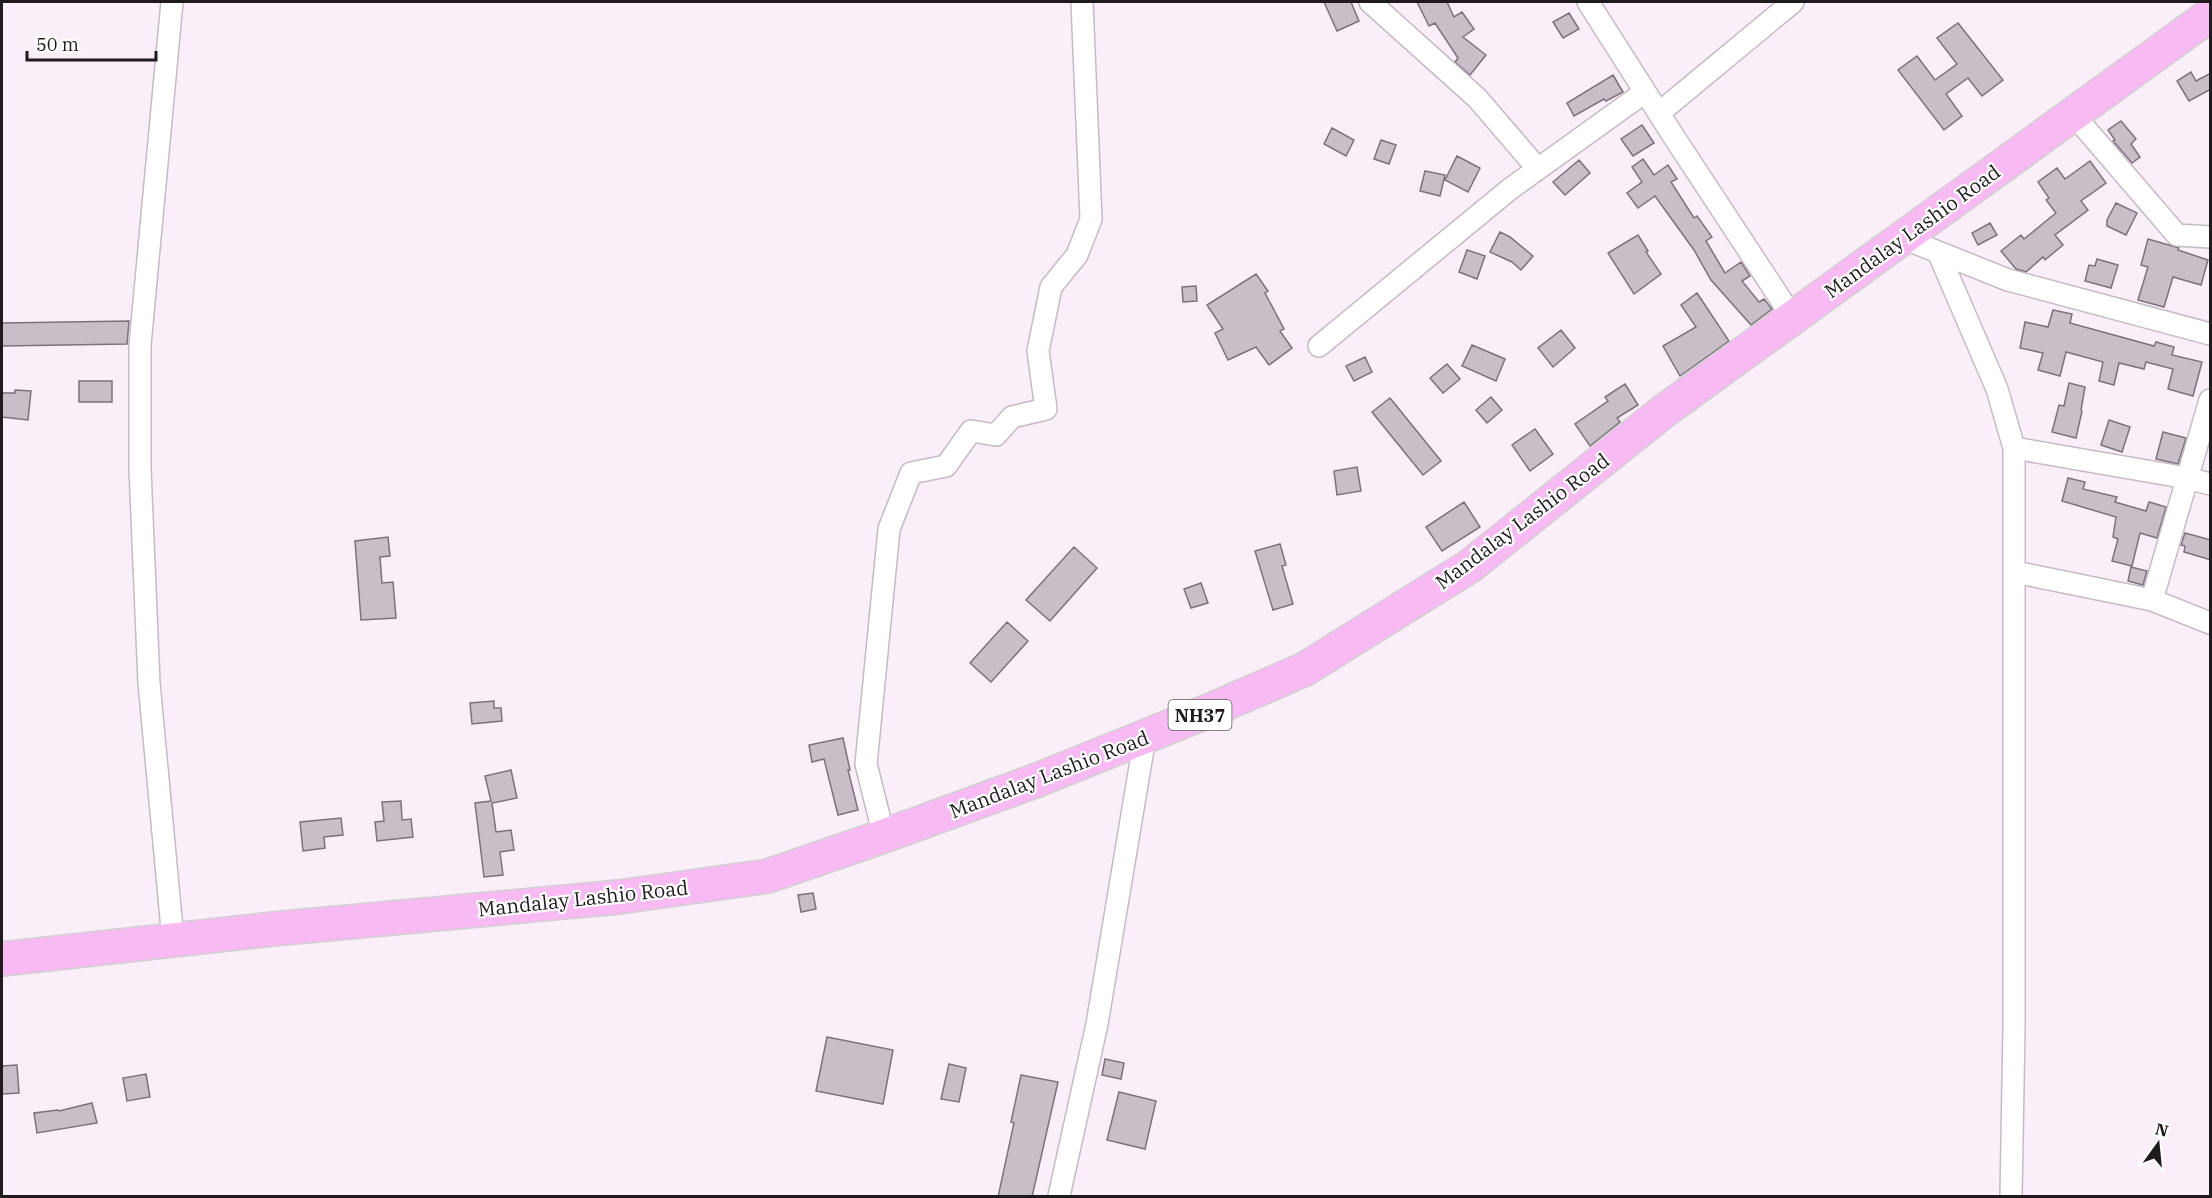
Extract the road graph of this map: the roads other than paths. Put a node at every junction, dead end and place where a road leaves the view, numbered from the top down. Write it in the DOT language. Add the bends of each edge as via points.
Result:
graph roads {
  1 [pos="172,2"];
  2 [pos="1082,2"];
  3 [pos="1370,2"];
  4 [pos="1588,2"];
  5 [pos="1793,2"];
  6 [pos="2211,15"];
  7 [pos="1645,92"];
  8 [pos="1659,113"];
  9 [pos="2073,114"];
  10 [pos="1538,169"];
  11 [pos="2211,237"];
  12 [pos="1903,238"];
  13 [pos="1938,252"];
  14 [pos="1793,318"];
  15 [pos="2211,334"];
  16 [pos="1319,346"];
  17 [pos="2211,400"];
  18 [pos="2014,448"];
  19 [pos="2187,478"];
  20 [pos="2211,484"];
  21 [pos="2015,572"];
  22 [pos="2152,600"];
  23 [pos="2211,623"];
  24 [pos="1145,737"];
  25 [pos="884,837"];
  26 [pos="173,940"];
  27 [pos="2,958"];
  28 [pos="1059,1197"];
  29 [pos="2011,1197"];
  1 -- 26 [label="street" via="140,345 140,469 149,683"];
  2 -- 25 [label="street" via="1090,219 1077,255 1051,287 1038,351 1046,409 1012,417 996,435 972,431 946,466 911,473 889,529 866,764"];
  3 -- 10 [label="street" via="1477,98"];
  4 -- 7 [label="street"];
  5 -- 8 [label="street"];
  6 -- 9 [label="highway, Mandalay Lashio Road / NH37"];
  7 -- 8 [label="street"];
  7 -- 10 [label="street"];
  8 -- 14 [label="street"];
  9 -- 11 [label="street" via="2177,235"];
  9 -- 12 [label="highway, Mandalay Lashio Road / NH37"];
  10 -- 16 [label="street"];
  12 -- 13 [label="street"];
  12 -- 14 [label="highway, Mandalay Lashio Road / NH37"];
  13 -- 15 [label="street" via="2008,280"];
  13 -- 18 [label="street" via="1997,389"];
  14 -- 24 [label="highway, Mandalay Lashio Road / NH37" via="1664,411 1470,566 1305,669"];
  17 -- 19 [label="street"];
  18 -- 19 [label="street"];
  18 -- 21 [label="street"];
  19 -- 20 [label="street"];
  19 -- 22 [label="street"];
  21 -- 22 [label="street"];
  21 -- 29 [label="street"];
  22 -- 23 [label="street"];
  24 -- 25 [label="highway, Mandalay Lashio Road / NH37"];
  24 -- 28 [label="street" via="1097,1024"];
  25 -- 26 [label="highway, Mandalay Lashio Road / NH37" via="768,876 619,897"];
  26 -- 27 [label="highway, Mandalay Lashio Road / NH37"];
}
